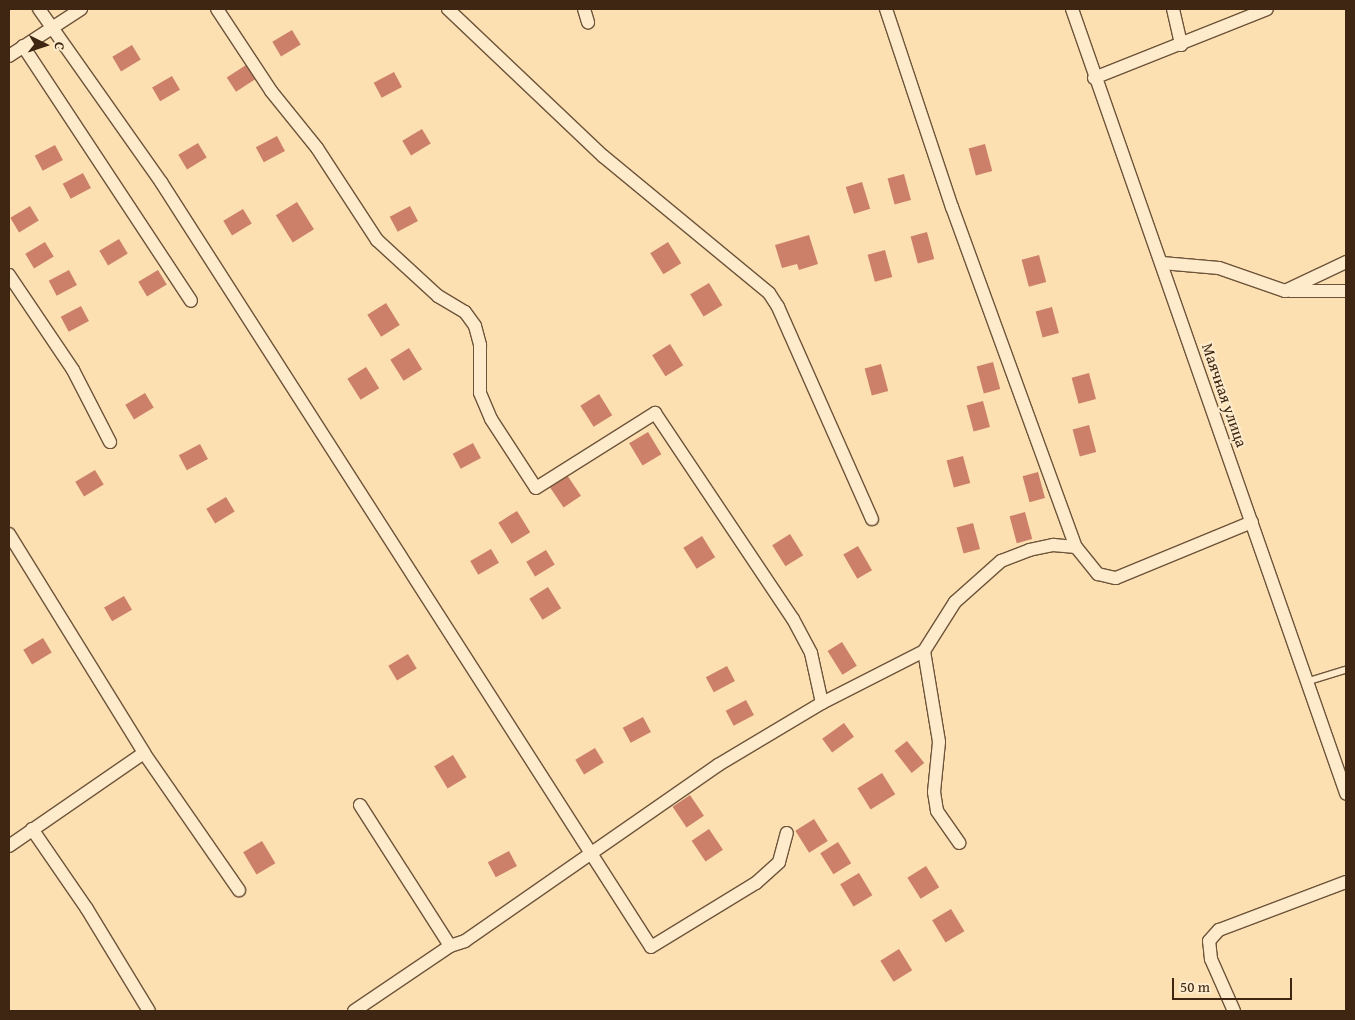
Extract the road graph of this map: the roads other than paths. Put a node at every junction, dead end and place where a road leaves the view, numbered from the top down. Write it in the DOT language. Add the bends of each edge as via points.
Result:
graph roads {
  1 [pos="39,9"];
  2 [pos="82,9"];
  3 [pos="217,9"];
  4 [pos="448,9"];
  5 [pos="584,9"];
  6 [pos="886,9"];
  7 [pos="1072,9"];
  8 [pos="1173,9"];
  9 [pos="1267,9"];
  10 [pos="588,22"];
  11 [pos="51,27"];
  12 [pos="1181,45"];
  13 [pos="23,46"];
  14 [pos="9,56"];
  15 [pos="1094,78"];
  16 [pos="1346,262"];
  17 [pos="1162,264"];
  18 [pos="9,276"];
  19 [pos="1285,291"];
  20 [pos="1346,291"];
  21 [pos="191,301"];
  22 [pos="110,442"];
  23 [pos="872,519"];
  24 [pos="1252,522"];
  25 [pos="9,534"];
  26 [pos="1076,547"];
  27 [pos="924,651"];
  28 [pos="1346,670"];
  29 [pos="1308,681"];
  30 [pos="822,703"];
  31 [pos="144,753"];
  32 [pos="1346,793"];
  33 [pos="360,806"];
  34 [pos="32,830"];
  35 [pos="787,833"];
  36 [pos="959,843"];
  37 [pos="9,846"];
  38 [pos="590,853"];
  39 [pos="1346,882"];
  40 [pos="238,890"];
  41 [pos="450,946"];
  42 [pos="149,1011"];
  43 [pos="354,1011"];
  44 [pos="1234,1011"];
  1 -- 11 [label="street"];
  2 -- 11 [label="street"];
  3 -- 30 [label="street" via="271,91 317,148 377,240 438,296 465,312 475,326 480,345 480,393 491,419 536,488 655,413 793,619 811,654"];
  4 -- 23 [label="street" via="603,156 769,293"];
  5 -- 10 [label="street"];
  6 -- 26 [label="street" via="952,207"];
  7 -- 15 [label="street, Маячная улица"];
  8 -- 12 [label="street"];
  9 -- 12 [label="street"];
  11 -- 13 [label="street"];
  11 -- 38 [label="street" via="161,182"];
  12 -- 15 [label="street"];
  13 -- 14 [label="street"];
  13 -- 21 [label="street"];
  15 -- 17 [label="street, Маячная улица"];
  16 -- 19 [label="street"];
  17 -- 19 [label="street" via="1219,268"];
  17 -- 24 [label="street, Маячная улица"];
  18 -- 22 [label="street" via="73,370"];
  19 -- 20 [label="street"];
  24 -- 26 [label="street" via="1116,578 1098,574"];
  24 -- 29 [label="street, Маячная улица"];
  25 -- 31 [label="street"];
  26 -- 27 [label="street" via="1053,545 1029,550 1001,562 955,602"];
  27 -- 30 [label="street"];
  27 -- 36 [label="street" via="940,742 934,792 937,811"];
  28 -- 29 [label="lane"];
  29 -- 32 [label="street, Маячная улица"];
  30 -- 38 [label="street" via="718,764"];
  31 -- 34 [label="street"];
  31 -- 40 [label="street"];
  33 -- 41 [label="street"];
  34 -- 37 [label="street"];
  34 -- 42 [label="street" via="88,909"];
  35 -- 38 [label="street" via="779,862 756,883 651,947"];
  38 -- 41 [label="street" via="465,941"];
  39 -- 44 [label="street" via="1218,930 1209,941 1211,959"];
  41 -- 43 [label="street"];
}
